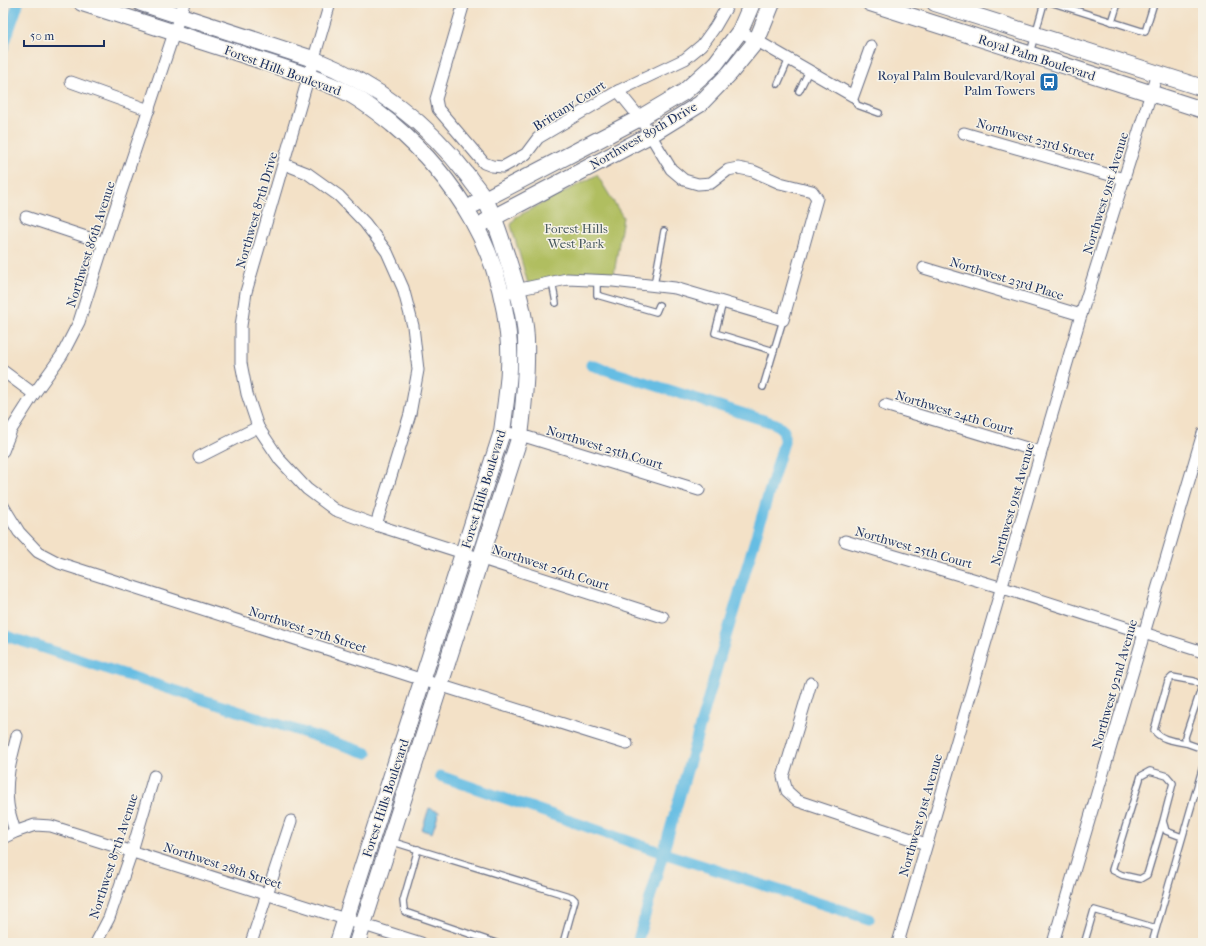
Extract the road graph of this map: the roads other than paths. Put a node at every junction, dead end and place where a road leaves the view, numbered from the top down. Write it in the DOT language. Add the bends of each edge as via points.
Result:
graph roads {
  1 [pos="82,3"];
  2 [pos="141,3"];
  3 [pos="330,3"];
  4 [pos="464,3"];
  5 [pos="729,3"];
  6 [pos="752,3"];
  7 [pos="772,3"];
  8 [pos="870,3"];
  9 [pos="935,3"];
  10 [pos="1044,3"];
  11 [pos="1052,3"];
  12 [pos="1118,3"];
  13 [pos="1154,3"];
  14 [pos="182,9"];
  15 [pos="1112,22"];
  16 [pos="740,31"];
  17 [pos="175,33"];
  18 [pos="1035,35"];
  19 [pos="757,40"];
  20 [pos="871,46"];
  21 [pos="1029,54"];
  22 [pos="313,59"];
  23 [pos="790,59"];
  24 [pos="810,70"];
  25 [pos="1157,74"];
  26 [pos="308,76"];
  27 [pos="71,82"];
  28 [pos="778,84"];
  29 [pos="1203,88"];
  30 [pos="618,91"];
  31 [pos="799,92"];
  32 [pos="1151,93"];
  33 [pos="853,96"];
  34 [pos="149,110"];
  35 [pos="1203,110"];
  36 [pos="879,113"];
  37 [pos="640,118"];
  38 [pos="964,132"];
  39 [pos="650,134"];
  40 [pos="284,164"];
  41 [pos="1124,179"];
  42 [pos="485,199"];
  43 [pos="466,209"];
  44 [pos="26,217"];
  45 [pos="494,217"];
  46 [pos="477,226"];
  47 [pos="664,231"];
  48 [pos="104,243"];
  49 [pos="924,268"];
  50 [pos="597,280"];
  51 [pos="552,282"];
  52 [pos="654,285"];
  53 [pos="518,290"];
  54 [pos="503,295"];
  55 [pos="723,302"];
  56 [pos="556,304"];
  57 [pos="659,304"];
  58 [pos="1081,315"];
  59 [pos="783,320"];
  60 [pos="774,351"];
  61 [pos="3,371"];
  62 [pos="763,387"];
  63 [pos="34,394"];
  64 [pos="885,405"];
  65 [pos="258,427"];
  66 [pos="502,432"];
  67 [pos="1203,434"];
  68 [pos="520,436"];
  69 [pos="3,451"];
  70 [pos="1040,452"];
  71 [pos="199,457"];
  72 [pos="699,490"];
  73 [pos="3,506"];
  74 [pos="376,525"];
  75 [pos="845,541"];
  76 [pos="464,554"];
  77 [pos="481,559"];
  78 [pos="1003,588"];
  79 [pos="663,617"];
  80 [pos="1144,633"];
  81 [pos="1203,652"];
  82 [pos="423,680"];
  83 [pos="811,683"];
  84 [pos="440,685"];
  85 [pos="1203,687"];
  86 [pos="18,736"];
  87 [pos="1186,743"];
  88 [pos="627,744"];
  89 [pos="1203,749"];
  90 [pos="1203,766"];
  91 [pos="154,776"];
  92 [pos="291,820"];
  93 [pos="1163,821"];
  94 [pos="15,832"];
  95 [pos="1182,837"];
  96 [pos="3,838"];
  97 [pos="389,840"];
  98 [pos="926,844"];
  99 [pos="418,849"];
  100 [pos="132,850"];
  101 [pos="268,894"];
  102 [pos="346,920"];
  103 [pos="363,925"];
  104 [pos="1156,928"];
  105 [pos="96,943"];
  106 [pos="251,943"];
  107 [pos="338,943"];
  108 [pos="357,943"];
  109 [pos="421,943"];
  110 [pos="496,943"];
  111 [pos="563,943"];
  112 [pos="898,943"];
  113 [pos="1053,943"];
  114 [pos="1090,943"];
  115 [pos="1152,943"];
  1 -- 17 [label="street, Forest Hills Boulevard"];
  2 -- 14 [label="street, Forest Hills Boulevard"];
  3 -- 22 [label="street, Northwest 87th Drive"];
  4 -- 30 [label="street, Brittany Court" via="436,99 438,108 484,163 503,167 526,154 538,138"];
  5 -- 30 [label="street, Brittany Court" via="702,45 685,59"];
  6 -- 16 [label="street, Northwest 89th Drive"];
  7 -- 19 [label="street, Northwest 89th Drive"];
  8 -- 21 [label="street, Royal Palm Boulevard"];
  9 -- 18 [label="street, Royal Palm Boulevard"];
  10 -- 18 [label="lane"];
  11 -- 15 [label="lane"];
  12 -- 15 [label="lane"];
  13 -- 15 [label="lane" via="1145,32"];
  14 -- 17 [label="street, Northwest 86th Avenue"];
  14 -- 22 [label="street, Forest Hills Boulevard"];
  16 -- 19 [label="street"];
  16 -- 37 [label="street, Northwest 89th Drive" via="716,63 684,92"];
  17 -- 26 [label="street, Forest Hills Boulevard"];
  17 -- 34 [label="street, Northwest 86th Avenue"];
  18 -- 21 [label="lane"];
  18 -- 25 [label="street, Royal Palm Boulevard"];
  19 -- 23 [label="street"];
  19 -- 39 [label="street, Northwest 89th Drive" via="700,104"];
  20 -- 33 [label="street"];
  21 -- 32 [label="street, Royal Palm Boulevard"];
  22 -- 26 [label="street, Northwest 87th Drive"];
  22 -- 42 [label="street, Forest Hills Boulevard" via="339,69 373,88 424,126"];
  23 -- 24 [label="street"];
  23 -- 28 [label="lane"];
  24 -- 31 [label="lane"];
  24 -- 33 [label="street"];
  25 -- 29 [label="street, Royal Palm Boulevard"];
  25 -- 32 [label="street, Northwest 91st Avenue"];
  26 -- 40 [label="street, Northwest 87th Drive"];
  26 -- 43 [label="street, Forest Hills Boulevard" via="346,92 405,135 440,172"];
  27 -- 34 [label="street"];
  30 -- 37 [label="street, Brittany Court"];
  32 -- 35 [label="street, Royal Palm Boulevard"];
  32 -- 41 [label="street, Northwest 91st Avenue"];
  33 -- 36 [label="lane" via="857,105"];
  34 -- 48 [label="street, Northwest 86th Avenue"];
  37 -- 39 [label="street"];
  37 -- 42 [label="street, Northwest 89th Drive"];
  38 -- 41 [label="street, Northwest 23rd Street"];
  39 -- 45 [label="street, Northwest 89th Drive"];
  39 -- 59 [label="street" via="671,169 684,180 698,184 711,183 728,170 738,168 812,191 817,198"];
  40 -- 65 [label="street, Northwest 87th Drive" via="246,292 241,326 241,363 247,394"];
  40 -- 74 [label="street" via="306,173 339,196 365,223 387,252 403,288 413,326 418,370 410,414"];
  41 -- 58 [label="street, Northwest 91st Avenue"];
  42 -- 43 [label="street, Northwest 89th Drive"];
  42 -- 45 [label="street, Forest Hills Boulevard"];
  43 -- 46 [label="street, Forest Hills Boulevard"];
  44 -- 48 [label="street"];
  45 -- 46 [label="street, Northwest 89th Drive"];
  45 -- 53 [label="street, Forest Hills Boulevard"];
  46 -- 54 [label="street, Forest Hills Boulevard"];
  47 -- 52 [label="lane"];
  48 -- 63 [label="street, Northwest 86th Avenue" via="79,322 62,355"];
  49 -- 58 [label="street, Northwest 23rd Place"];
  50 -- 51 [label="street" via="568,279"];
  50 -- 52 [label="street"];
  50 -- 57 [label="lane" via="598,295 656,312"];
  51 -- 53 [label="street"];
  51 -- 56 [label="lane"];
  52 -- 55 [label="street" via="675,288"];
  53 -- 54 [label="street"];
  53 -- 68 [label="street, Forest Hills Boulevard" via="526,338 526,386"];
  54 -- 66 [label="street, Forest Hills Boulevard" via="510,366"];
  55 -- 59 [label="street"];
  55 -- 60 [label="lane" via="715,333"];
  58 -- 70 [label="street, Northwest 91st Avenue"];
  59 -- 60 [label="lane"];
  60 -- 62 [label="lane"];
  61 -- 63 [label="street"];
  63 -- 69 [label="street, Northwest 86th Avenue" via="11,430"];
  64 -- 70 [label="street, Northwest 24th Court"];
  65 -- 71 [label="street"];
  65 -- 74 [label="street, Northwest 26th Court" via="280,460 307,490 335,510"];
  66 -- 68 [label="street, Northwest 25th Court"];
  66 -- 76 [label="street, Forest Hills Boulevard"];
  67 -- 80 [label="street, Northwest 92nd Avenue"];
  68 -- 72 [label="street, Northwest 25th Court"];
  68 -- 77 [label="street, Forest Hills Boulevard"];
  70 -- 78 [label="street, Northwest 91st Avenue"];
  73 -- 82 [label="street, Northwest 27th Street" via="18,532 38,552 59,563"];
  74 -- 76 [label="street, Northwest 26th Court"];
  75 -- 78 [label="street, Northwest 25th Court"];
  76 -- 77 [label="street, Northwest 26th Court"];
  76 -- 82 [label="street, Forest Hills Boulevard"];
  77 -- 79 [label="street, Northwest 26th Court"];
  77 -- 84 [label="street, Forest Hills Boulevard"];
  78 -- 80 [label="street, Northwest 25th Court"];
  78 -- 98 [label="street, Northwest 91st Avenue"];
  80 -- 81 [label="street, Northwest 25th Court"];
  80 -- 113 [label="street, Northwest 92nd Avenue"];
  82 -- 84 [label="street, Northwest 27th Street"];
  82 -- 102 [label="street, Forest Hills Boulevard"];
  83 -- 98 [label="street" via="783,777 787,791 798,801"];
  84 -- 88 [label="street, Northwest 27th Street"];
  84 -- 97 [label="street, Forest Hills Boulevard"];
  85 -- 87 [label="lane" via="1185,737"];
  85 -- 87 [label="lane" via="1194,681 1172,677 1168,681 1154,730 1169,740"];
  86 -- 94 [label="street" via="10,761 7,783 8,805"];
  87 -- 89 [label="lane"];
  90 -- 95 [label="lane"];
  91 -- 100 [label="street, Northwest 87th Avenue"];
  92 -- 101 [label="street"];
  93 -- 93 [label="lane" via="1173,783 1167,776 1150,771 1141,776 1112,870 1140,879 1147,875"];
  93 -- 95 [label="lane" via="1166,831"];
  94 -- 96 [label="street, Northwest 28th Street"];
  94 -- 100 [label="street, Northwest 28th Street" via="35,825 51,826"];
  95 -- 104 [label="lane"];
  97 -- 99 [label="lane"];
  97 -- 103 [label="street, Forest Hills Boulevard"];
  98 -- 112 [label="street, Northwest 91st Avenue"];
  99 -- 110 [label="lane" via="403,901 404,910 408,914"];
  99 -- 111 [label="lane" via="572,897 575,900"];
  100 -- 101 [label="street, Northwest 28th Street"];
  100 -- 105 [label="street, Northwest 87th Avenue" via="110,918"];
  101 -- 102 [label="street, Northwest 28th Street"];
  101 -- 106 [label="street"];
  102 -- 103 [label="street, Northwest 28th Street"];
  102 -- 107 [label="street, Forest Hills Boulevard"];
  103 -- 108 [label="street, Forest Hills Boulevard"];
  103 -- 109 [label="street, Northwest 28th Street"];
  104 -- 114 [label="lane" via="1094,910 1084,941"];
  104 -- 115 [label="lane"];
}
